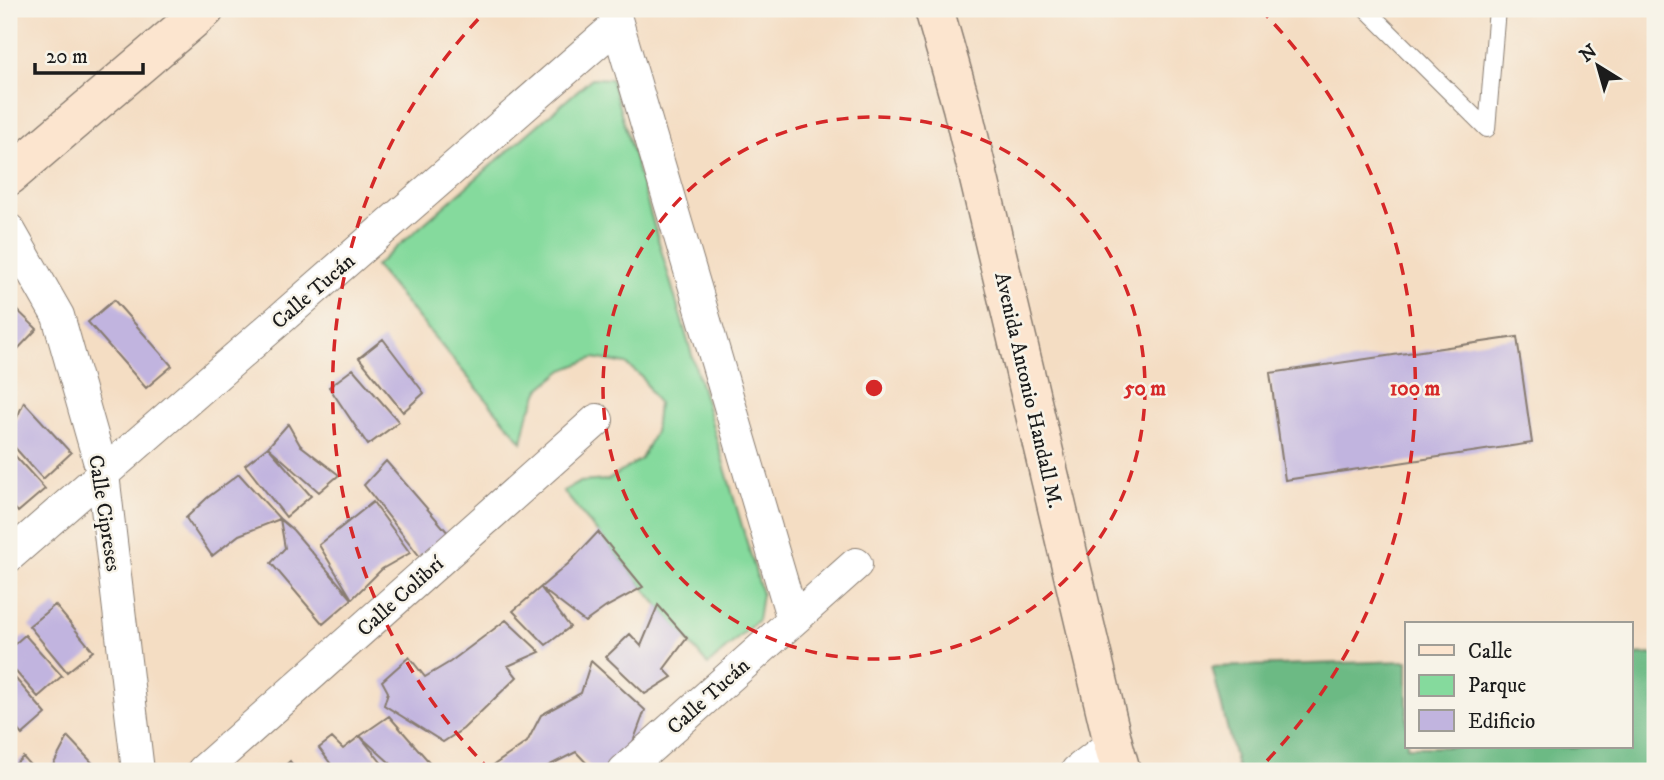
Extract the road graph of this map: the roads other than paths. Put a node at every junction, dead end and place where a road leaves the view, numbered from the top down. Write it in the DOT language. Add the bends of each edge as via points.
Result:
graph roads {
  1 [pos="205,9"];
  2 [pos="934,9"];
  3 [pos="1366,9"];
  4 [pos="1497,9"];
  5 [pos="615,17"];
  6 [pos="9,176"];
  7 [pos="9,230"];
  8 [pos="597,420"];
  9 [pos="103,474"];
  10 [pos="9,556"];
  11 [pos="856,564"];
  12 [pos="793,620"];
  13 [pos="1117,757"];
  14 [pos="138,771"];
  15 [pos="203,771"];
  16 [pos="624,771"];
  17 [pos="1077,771"];
  1 -- 6 [label="street"];
  2 -- 13 [label="street, Avenida Antonio Handall M." via="962,107"];
  3 -- 4 [label="lane" via="1487,129"];
  5 -- 9 [label="street, Calle Tucán"];
  5 -- 12 [label="street, Calle Tucán"];
  7 -- 9 [label="street, Calle Cipreses" via="58,316"];
  8 -- 15 [label="street, Calle Colibrí"];
  9 -- 10 [label="street, Calle Tucán"];
  9 -- 14 [label="street, Calle Cipreses"];
  11 -- 12 [label="street, Calle Tucán"];
  12 -- 16 [label="street, Calle Tucán"];
  13 -- 17 [label="street"];
}
